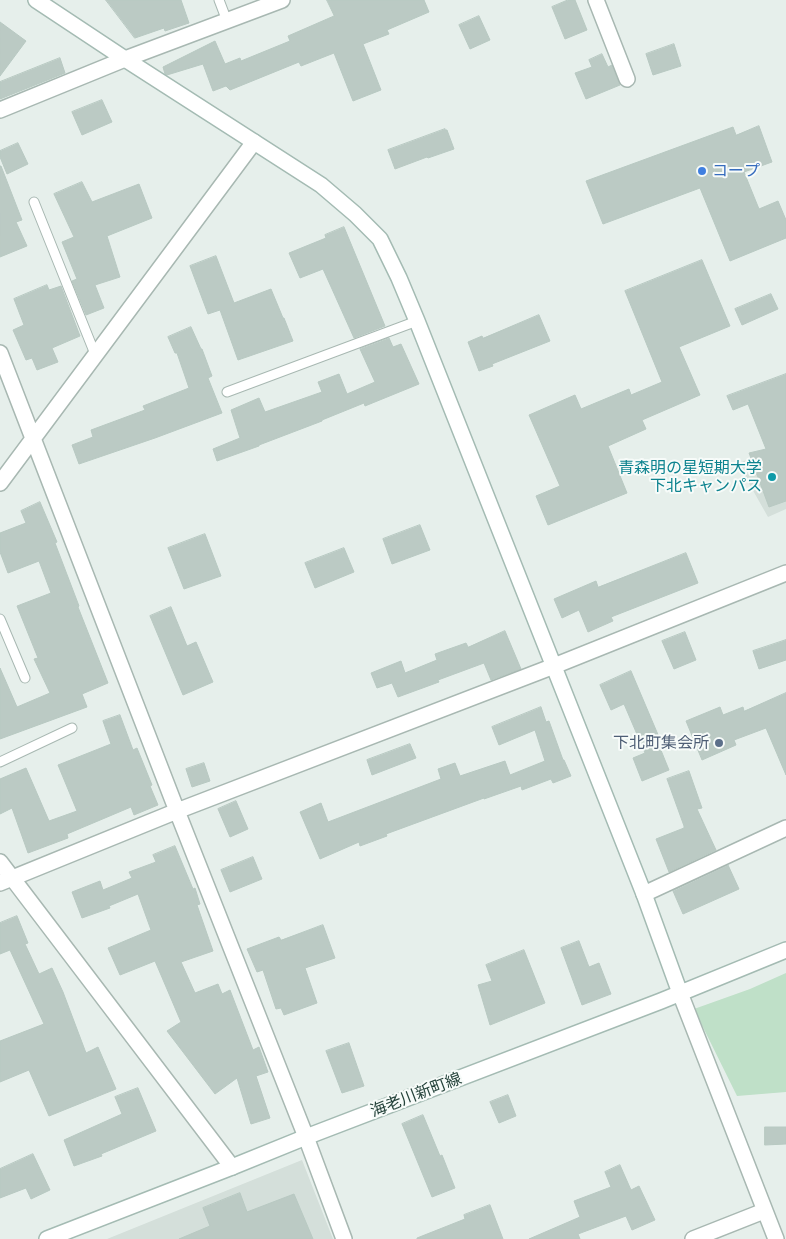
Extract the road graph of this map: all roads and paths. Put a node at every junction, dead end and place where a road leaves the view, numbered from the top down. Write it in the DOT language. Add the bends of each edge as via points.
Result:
graph roads {
  1 [pos="36,0"];
  2 [pos="219,0"];
  3 [pos="282,0"];
  4 [pos="596,0"];
  5 [pos="227,20"];
  6 [pos="125,60"];
  7 [pos="627,79"];
  8 [pos="0,110"];
  9 [pos="254,142"];
  10 [pos="34,202"];
  11 [pos="417,320"];
  12 [pos="0,353"];
  13 [pos="96,354"];
  14 [pos="227,392"];
  15 [pos="33,438"];
  16 [pos="0,483"];
  17 [pos="786,573"];
  18 [pos="0,619"];
  19 [pos="554,666"];
  20 [pos="25,678"];
  21 [pos="72,728"];
  22 [pos="0,762"];
  23 [pos="176,811"];
  24 [pos="786,828"];
  25 [pos="0,862"];
  26 [pos="6,881"];
  27 [pos="644,894"];
  28 [pos="786,950"];
  29 [pos="680,993"];
  30 [pos="306,1137"];
  31 [pos="232,1167"];
  32 [pos="764,1211"];
  33 [pos="47,1239"];
  34 [pos="344,1239"];
  35 [pos="693,1239"];
  36 [pos="776,1239"];
  1 -- 6 [label="street"];
  2 -- 5 [label="lane"];
  3 -- 5 [label="street"];
  4 -- 7 [label="street"];
  5 -- 6 [label="street"];
  6 -- 8 [label="street"];
  6 -- 9 [label="street"];
  9 -- 11 [label="street" via="321,185 380,239"];
  9 -- 13 [label="street"];
  10 -- 13 [label="lane"];
  11 -- 14 [label="lane"];
  11 -- 19 [label="street"];
  12 -- 15 [label="street"];
  13 -- 15 [label="street"];
  15 -- 16 [label="street"];
  15 -- 23 [label="street"];
  17 -- 19 [label="street"];
  18 -- 20 [label="lane"];
  19 -- 23 [label="street"];
  19 -- 27 [label="street"];
  21 -- 22 [label="lane"];
  23 -- 26 [label="street"];
  23 -- 30 [label="street"];
  24 -- 27 [label="street"];
  25 -- 26 [label="street"];
  26 -- 31 [label="street"];
  27 -- 29 [label="street"];
  28 -- 29 [label="street, 海老川新町線"];
  29 -- 30 [label="street, 海老川新町線"];
  29 -- 32 [label="street"];
  30 -- 31 [label="street, 海老川新町線"];
  30 -- 34 [label="street"];
  31 -- 33 [label="street, 海老川新町線"];
  32 -- 35 [label="street"];
  32 -- 36 [label="street"];
}
